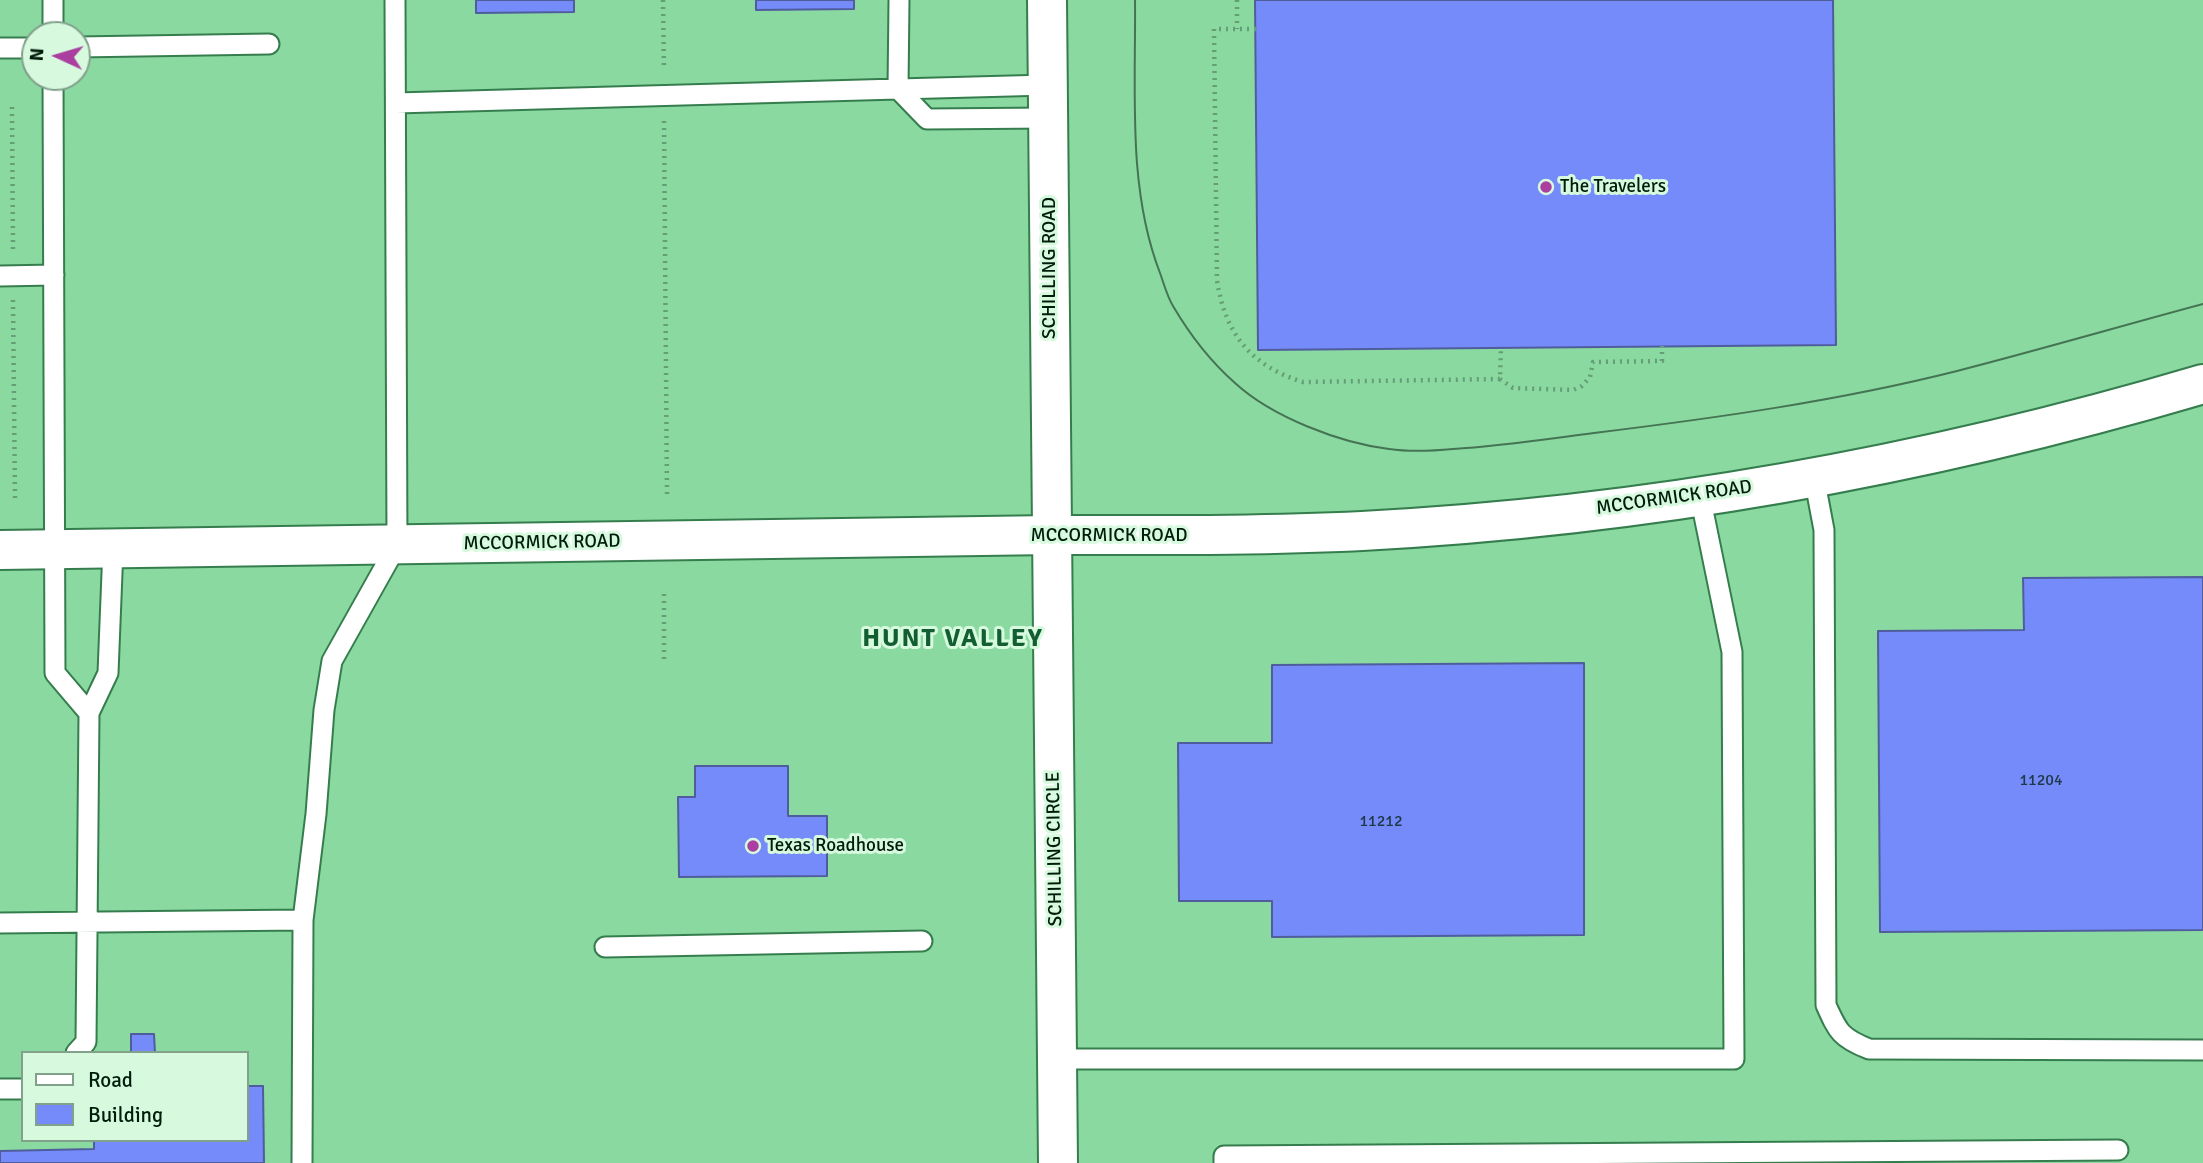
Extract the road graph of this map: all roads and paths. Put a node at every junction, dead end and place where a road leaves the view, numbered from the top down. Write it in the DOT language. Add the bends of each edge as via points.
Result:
graph roads {
  1 [pos="53,0"];
  2 [pos="395,0"];
  3 [pos="663,0"];
  4 [pos="899,0"];
  5 [pos="1047,0"];
  6 [pos="1237,0"];
  7 [pos="53,21"];
  8 [pos="1237,29"];
  9 [pos="1256,29"];
  10 [pos="269,44"];
  11 [pos="91,47"];
  12 [pos="0,48"];
  13 [pos="21,48"];
  14 [pos="898,89"];
  15 [pos="53,91"];
  16 [pos="664,96"];
  17 [pos="1048,102"];
  18 [pos="396,103"];
  19 [pos="54,275"];
  20 [pos="0,276"];
  21 [pos="1662,346"];
  22 [pos="1501,348"];
  23 [pos="1500,379"];
  24 [pos="2203,384"];
  25 [pos="1814,477"];
  26 [pos="667,495"];
  27 [pos="1700,496"];
  28 [pos="1052,536"];
  29 [pos="397,545"];
  30 [pos="113,548"];
  31 [pos="55,549"];
  32 [pos="0,550"];
  33 [pos="664,589"];
  34 [pos="664,659"];
  35 [pos="89,713"];
  36 [pos="303,920"];
  37 [pos="87,921"];
  38 [pos="0,923"];
  39 [pos="922,941"];
  40 [pos="605,947"];
  41 [pos="2203,1050"];
  42 [pos="78,1051"];
  43 [pos="1057,1059"];
  44 [pos="21,1089"];
  45 [pos="0,1090"];
  46 [pos="2118,1150"];
  47 [pos="1471,1159"];
  48 [pos="302,1163"];
  49 [pos="1058,1163"];
  50 [pos="1224,1163"];
  1 -- 7 [label="lane"];
  2 -- 18 [label="lane"];
  3 -- 16 [label="path"];
  4 -- 14 [label="lane"];
  5 -- 17 [label="main road, SCHILLING ROAD"];
  6 -- 8 [label="path"];
  8 -- 9 [label="path"];
  8 -- 23 [label="path" via="1214,29 1217,280 1220,305 1245,348 1281,375 1303,382"];
  10 -- 11 [label="lane"];
  12 -- 13 [label="lane"];
  14 -- 16 [label="lane"];
  14 -- 17 [label="lane"];
  14 -- 17 [label="lane" via="927,120"];
  15 -- 19 [label="lane"];
  16 -- 18 [label="lane"];
  16 -- 26 [label="path"];
  17 -- 28 [label="main road, SCHILLING ROAD"];
  18 -- 29 [label="lane"];
  19 -- 20 [label="lane"];
  19 -- 31 [label="lane"];
  21 -- 23 [label="path" via="1662,361 1593,362 1590,377 1573,390 1513,388"];
  22 -- 23 [label="path"];
  24 -- 25 [label="main road, MCCORMICK ROAD" via="2008,438"];
  25 -- 27 [label="main road, MCCORMICK ROAD"];
  25 -- 41 [label="lane" via="1824,530 1826,1005 1835,1024 1848,1041 1869,1049"];
  27 -- 28 [label="main road, MCCORMICK ROAD" via="1504,520 1362,531"];
  27 -- 43 [label="lane" via="1732,652 1734,1059"];
  28 -- 29 [label="main road, MCCORMICK ROAD"];
  28 -- 43 [label="main road, SCHILLING CIRCLE"];
  29 -- 30 [label="main road, MCCORMICK ROAD"];
  29 -- 36 [label="lane" via="331,661"];
  30 -- 31 [label="main road, MCCORMICK ROAD"];
  30 -- 35 [label="lane" via="108,673"];
  31 -- 32 [label="main road, MCCORMICK ROAD"];
  31 -- 35 [label="lane" via="55,673"];
  33 -- 34 [label="path"];
  35 -- 37 [label="lane"];
  36 -- 37 [label="lane"];
  36 -- 48 [label="lane"];
  37 -- 38 [label="lane"];
  37 -- 42 [label="lane" via="86,1042"];
  39 -- 40 [label="lane"];
  43 -- 49 [label="main road, SCHILLING CIRCLE"];
  44 -- 45 [label="lane"];
  46 -- 47 [label="lane"];
  47 -- 50 [label="lane" via="1224,1156"];
}
